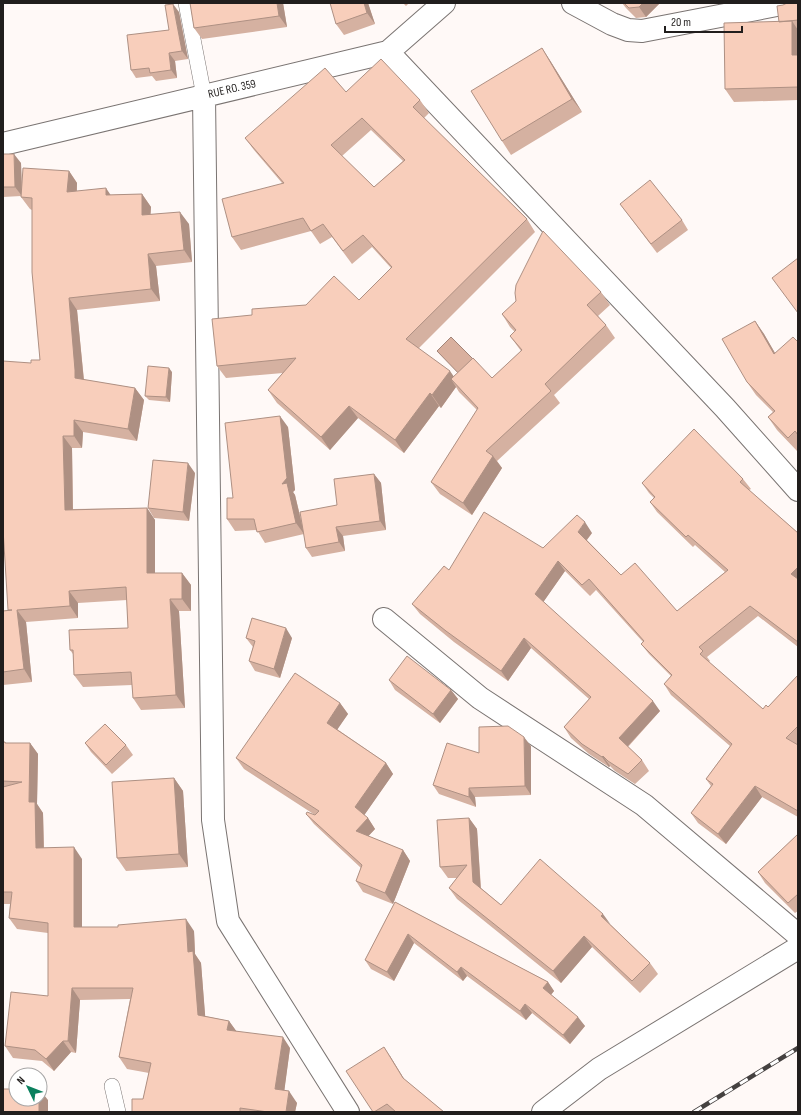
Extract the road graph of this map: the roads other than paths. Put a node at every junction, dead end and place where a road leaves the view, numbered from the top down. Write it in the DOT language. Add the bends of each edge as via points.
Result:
graph roads {
  1 [pos="186,3"];
  2 [pos="444,3"];
  3 [pos="573,3"];
  4 [pos="787,3"];
  5 [pos="388,52"];
  6 [pos="204,96"];
  7 [pos="3,144"];
  8 [pos="798,490"];
  9 [pos="384,619"];
  10 [pos="798,935"];
  11 [pos="798,948"];
  12 [pos="112,1086"];
  13 [pos="118,1112"];
  14 [pos="348,1112"];
  15 [pos="542,1112"];
  1 -- 6 [label="lane"];
  2 -- 5 [label="street, RUE RO. 359"];
  3 -- 4 [label="street" via="612,24 628,30 642,30"];
  5 -- 6 [label="street, RUE RO. 359"];
  5 -- 8 [label="street" via="720,402"];
  6 -- 7 [label="street, RUE RO. 359"];
  6 -- 14 [label="street" via="213,820 228,921"];
  9 -- 10 [label="street" via="480,698 644,804"];
  11 -- 15 [label="street" via="599,1069"];
  12 -- 13 [label="lane"];
}
